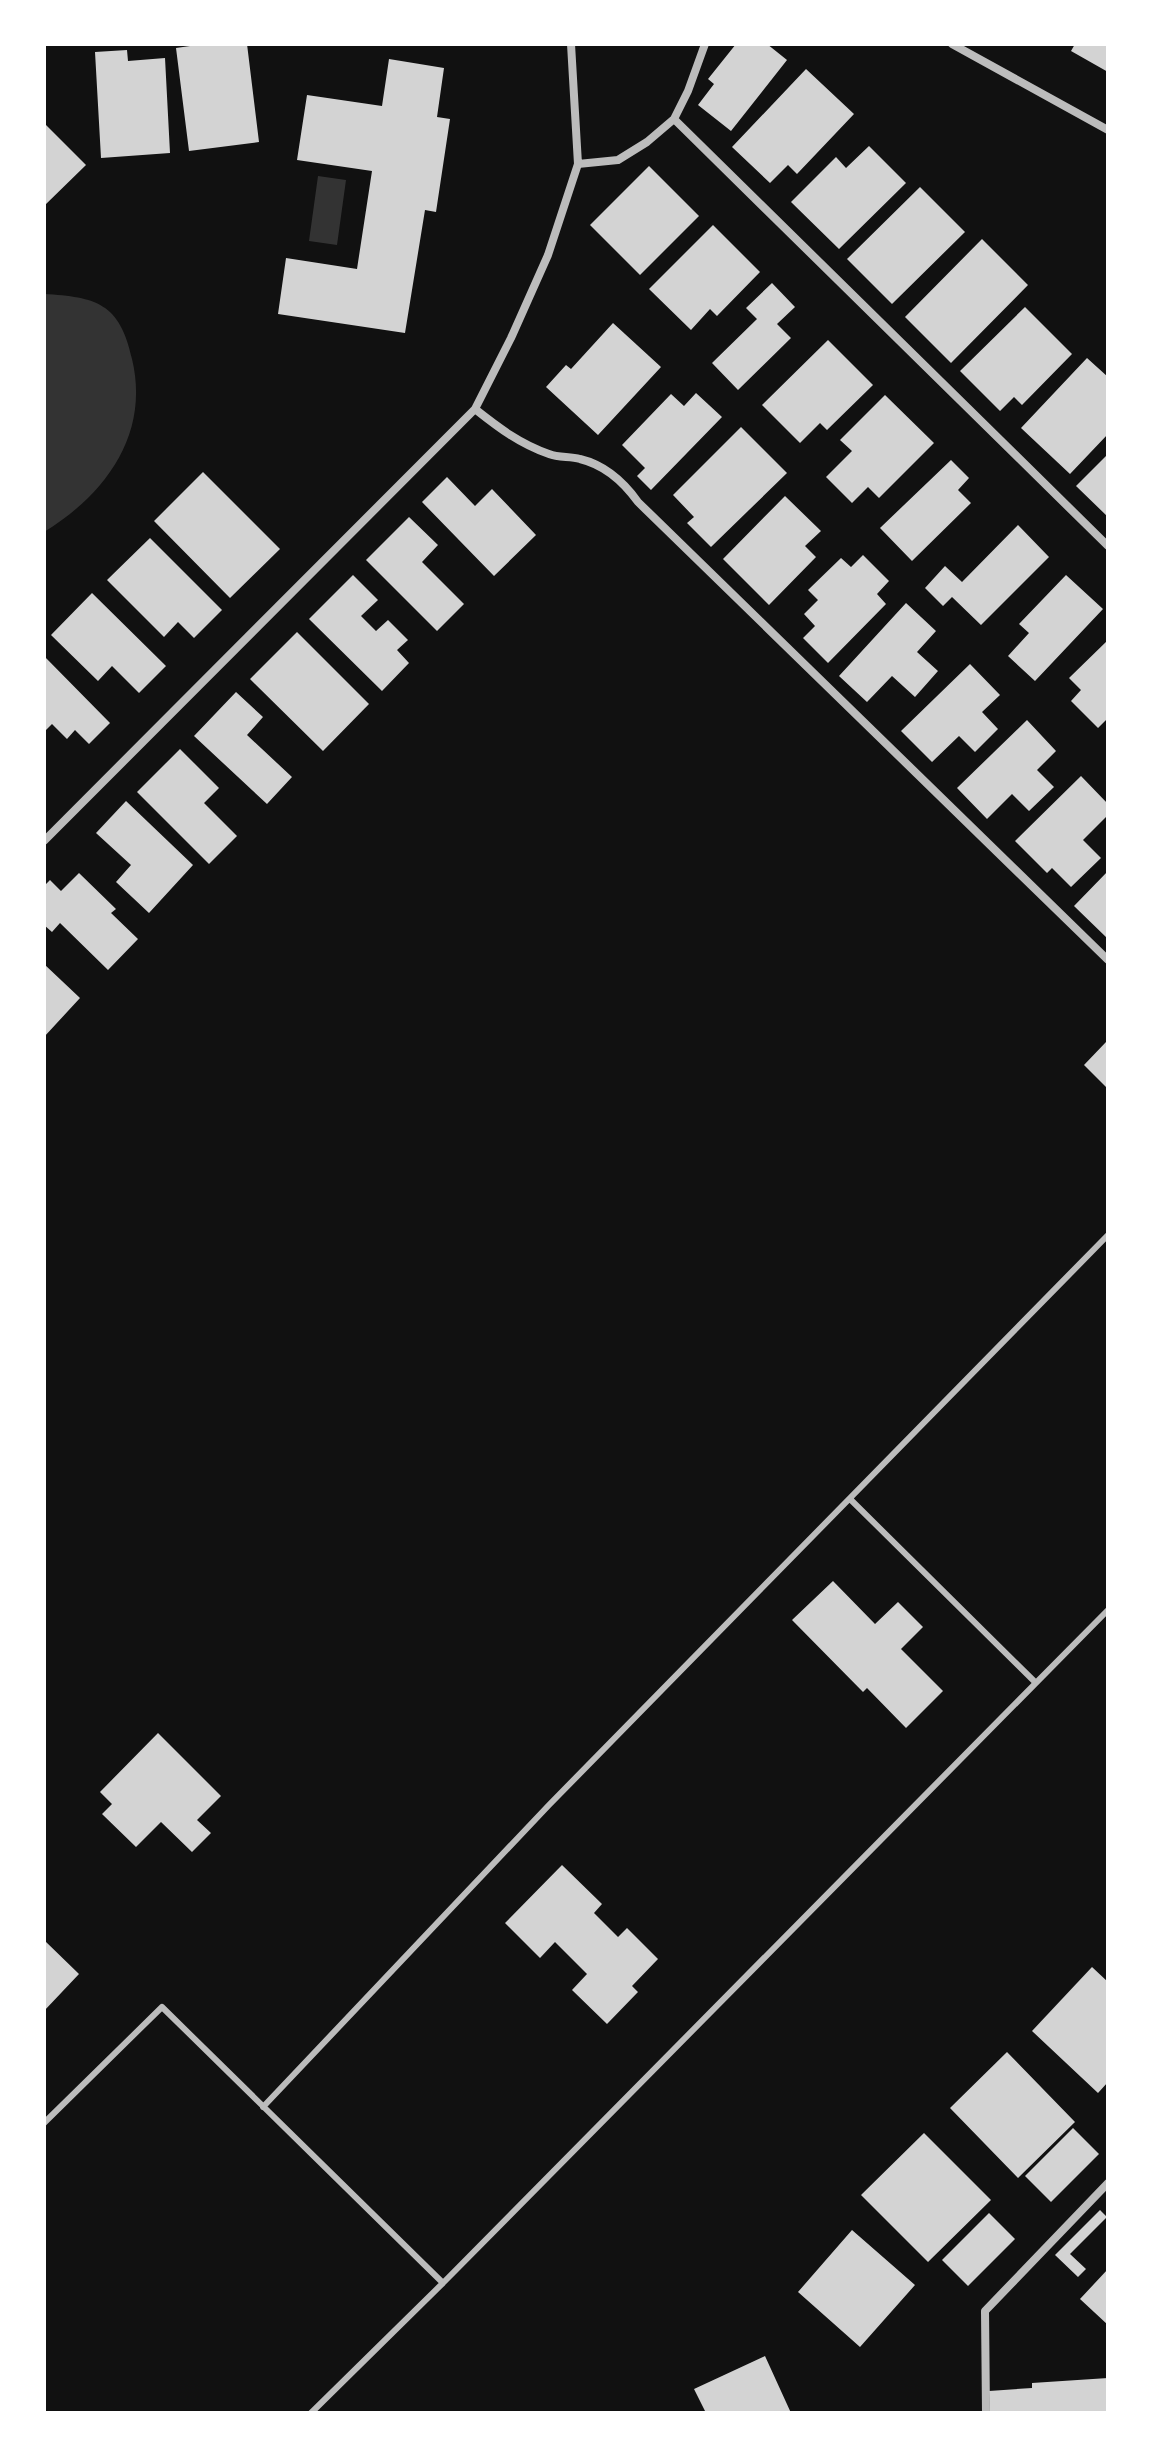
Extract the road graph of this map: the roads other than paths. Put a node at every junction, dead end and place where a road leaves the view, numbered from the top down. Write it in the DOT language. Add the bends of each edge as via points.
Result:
graph roads {
  1 [pos="571,44"];
  2 [pos="705,44"];
  3 [pos="952,44"];
  4 [pos="674,119"];
  5 [pos="1108,130"];
  6 [pos="578,164"];
  7 [pos="475,409"];
  8 [pos="1108,546"];
  9 [pos="44,841"];
  10 [pos="1108,960"];
  11 [pos="1108,1235"];
  12 [pos="850,1499"];
  13 [pos="1108,1610"];
  14 [pos="1036,1683"];
  15 [pos="263,2107"];
  16 [pos="44,2123"];
  17 [pos="1108,2183"];
  18 [pos="443,2283"];
  19 [pos="311,2413"];
  20 [pos="986,2413"];
  1 -- 6 [label="street"];
  2 -- 4 [label="street"];
  3 -- 5 [label="street"];
  4 -- 6 [label="street" via="618,160"];
  4 -- 8 [label="street"];
  6 -- 7 [label="street" via="548,255"];
  7 -- 9 [label="street"];
  7 -- 10 [label="street" via="508,436 551,455 600,466 625,484"];
  11 -- 12 [label="lane"];
  12 -- 14 [label="lane"];
  12 -- 15 [label="lane" via="549,1805"];
  13 -- 14 [label="lane"];
  14 -- 18 [label="lane"];
  15 -- 16 [label="lane" via="162,2007"];
  15 -- 18 [label="lane"];
  17 -- 20 [label="street" via="985,2311"];
  18 -- 19 [label="lane"];
}
